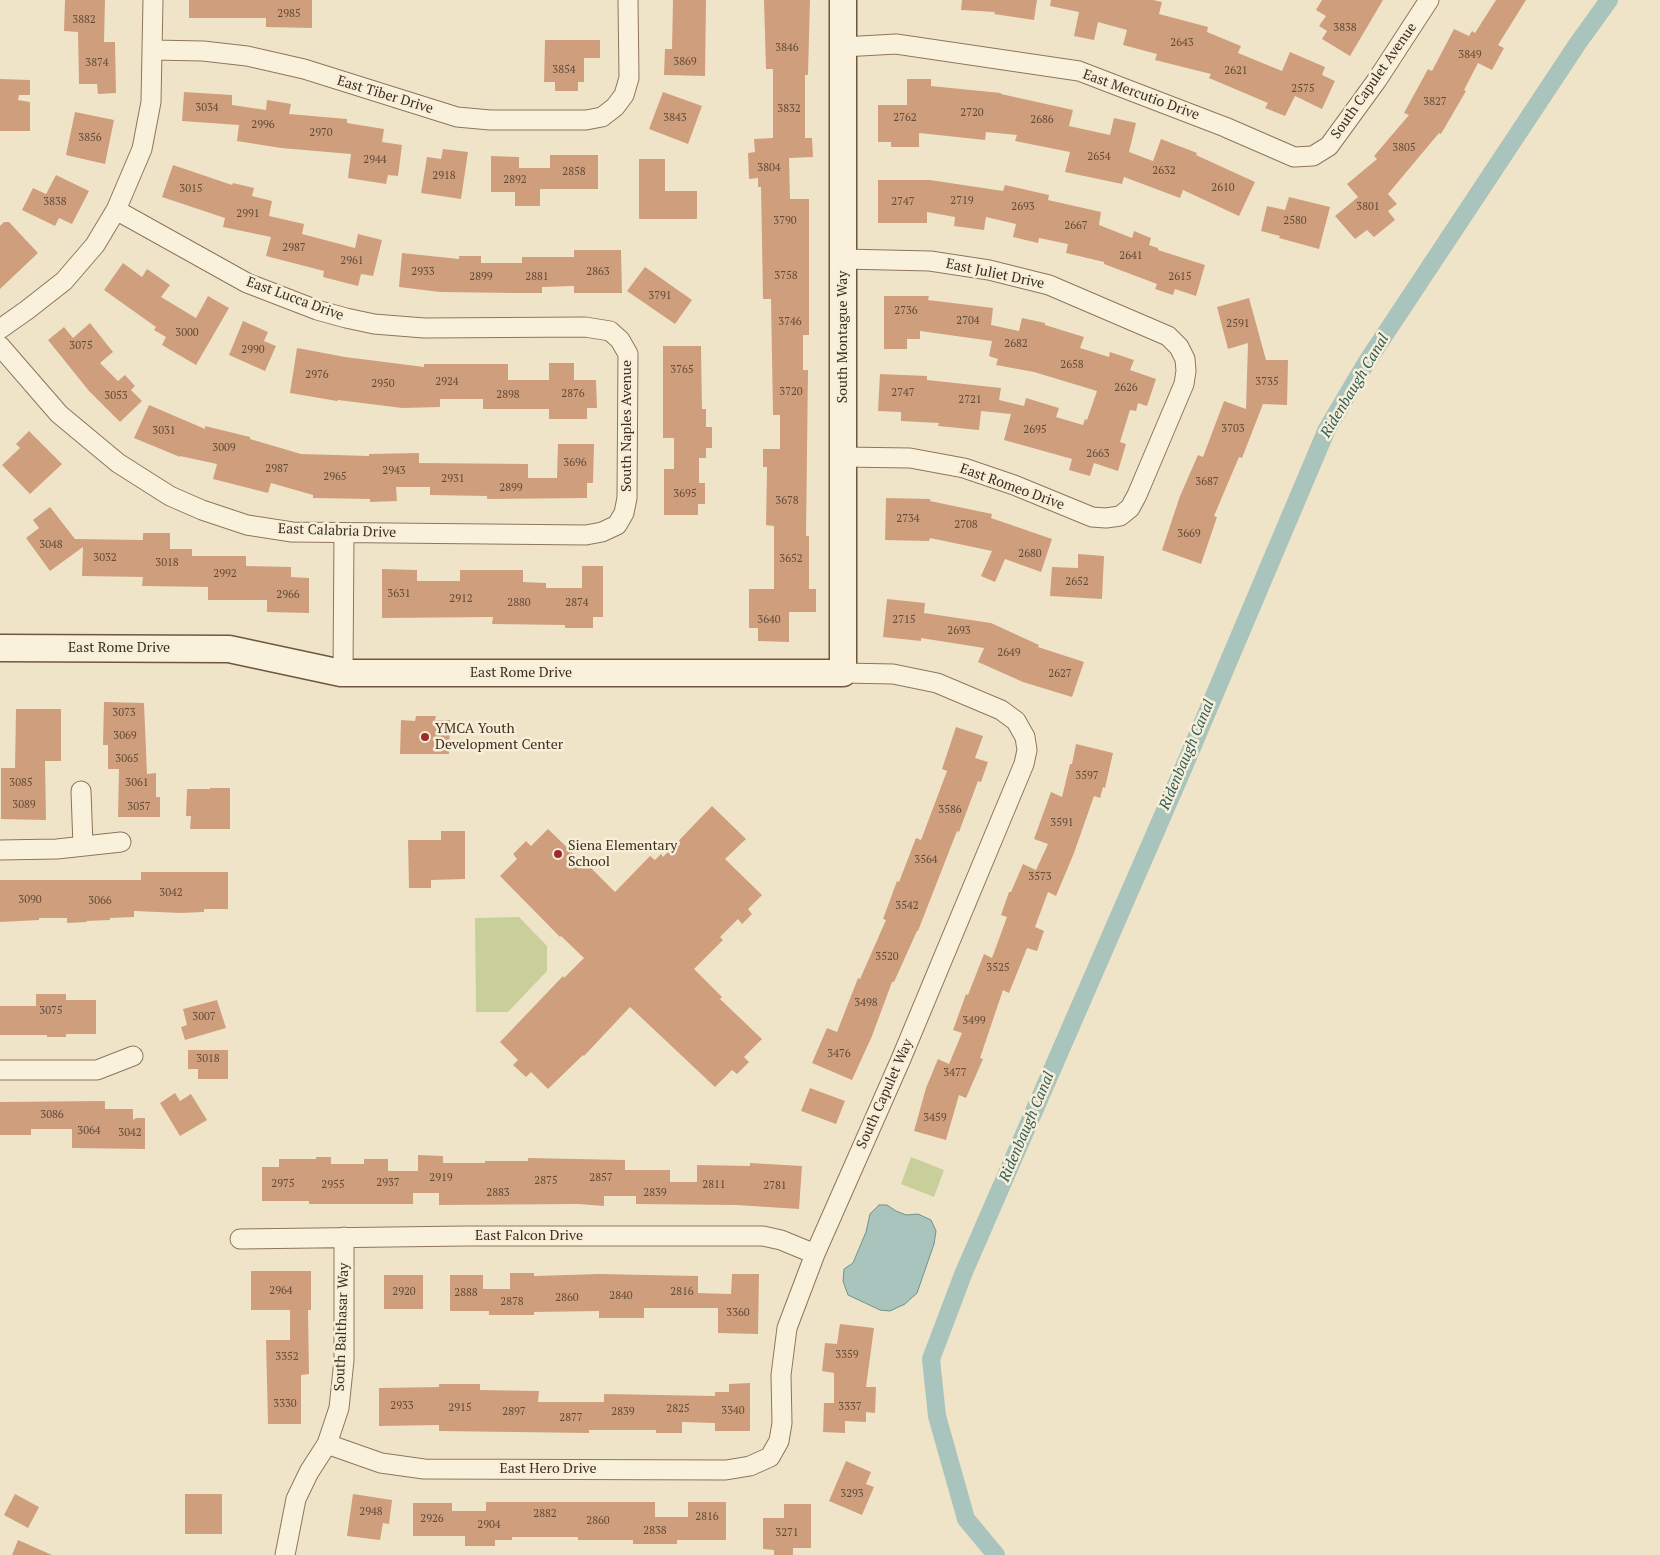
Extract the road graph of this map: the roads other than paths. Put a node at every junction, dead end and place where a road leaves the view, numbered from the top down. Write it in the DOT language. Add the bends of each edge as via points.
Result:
graph roads {
  1 [pos="153,0"];
  2 [pos="628,0"];
  3 [pos="843,0"];
  4 [pos="1429,0"];
  5 [pos="843,47"];
  6 [pos="153,50"];
  7 [pos="1313,156"];
  8 [pos="116,210"];
  9 [pos="843,259"];
  10 [pos="0,329"];
  11 [pos="610,331"];
  12 [pos="0,346"];
  13 [pos="843,457"];
  14 [pos="1120,516"];
  15 [pos="616,525"];
  16 [pos="344,533"];
  17 [pos="0,648"];
  18 [pos="343,673"];
  19 [pos="843,673"];
  20 [pos="1025,737"];
  21 [pos="82,791"];
  22 [pos="121,842"];
  23 [pos="83,846"];
  24 [pos="0,850"];
  25 [pos="133,1056"];
  26 [pos="0,1070"];
  27 [pos="344,1237"];
  28 [pos="240,1239"];
  29 [pos="815,1254"];
  30 [pos="327,1444"];
  31 [pos="770,1456"];
  32 [pos="284,1555"];
  1 -- 6 [label="street"];
  2 -- 6 [label="street, East Tiber Drive" via="629,78 624,95 602,117 586,120 457,117 304,69 247,56"];
  3 -- 5 [label="street, South Montague Way"];
  4 -- 7 [label="street, South Capulet Avenue" via="1329,146"];
  5 -- 7 [label="street, East Mercutio Drive" via="896,44 1079,71 1226,126 1294,157"];
  5 -- 9 [label="street, South Montague Way"];
  6 -- 8 [label="street" via="151,102 142,148"];
  8 -- 10 [label="street" via="96,244 64,281"];
  8 -- 11 [label="street, East Lucca Drive" via="247,283 346,318 424,328 585,327"];
  9 -- 13 [label="street, South Montague Way"];
  9 -- 14 [label="street, East Juliet Drive" via="930,261 1049,284 1168,336 1185,359 1184,384 1137,495 1130,508"];
  11 -- 15 [label="street, South Naples Avenue" via="628,354 628,498"];
  12 -- 16 [label="street, East Calabria Drive" via="59,414 118,463 170,496 247,525 292,532"];
  13 -- 14 [label="street, East Romeo Drive" via="910,458 964,468 1092,517"];
  13 -- 19 [label="street, South Montague Way"];
  15 -- 16 [label="street, East Calabria Drive" via="586,535"];
  16 -- 18 [label="street"];
  17 -- 18 [label="street, East Rome Drive" via="229,649"];
  18 -- 19 [label="street, East Rome Drive"];
  19 -- 20 [label="street, East Rome Drive" via="893,674 937,683 1001,710 1016,721"];
  20 -- 29 [label="street, South Capulet Way" via="1024,764 901,1059"];
  21 -- 23 [label="street"];
  22 -- 23 [label="street"];
  23 -- 24 [label="street"];
  25 -- 26 [label="street" via="97,1070"];
  27 -- 28 [label="street, East Falcon Drive"];
  27 -- 29 [label="street, East Falcon Drive" via="763,1236"];
  27 -- 30 [label="street, South Balthasar Way" via="344,1360 339,1408"];
  29 -- 31 [label="street, South Capulet Way" via="786,1328 781,1375 782,1423 779,1441"];
  30 -- 31 [label="street, East Hero Drive" via="381,1463 424,1469 726,1470 750,1466"];
  30 -- 32 [label="street, South Balthasar Way" via="296,1499"];
}
